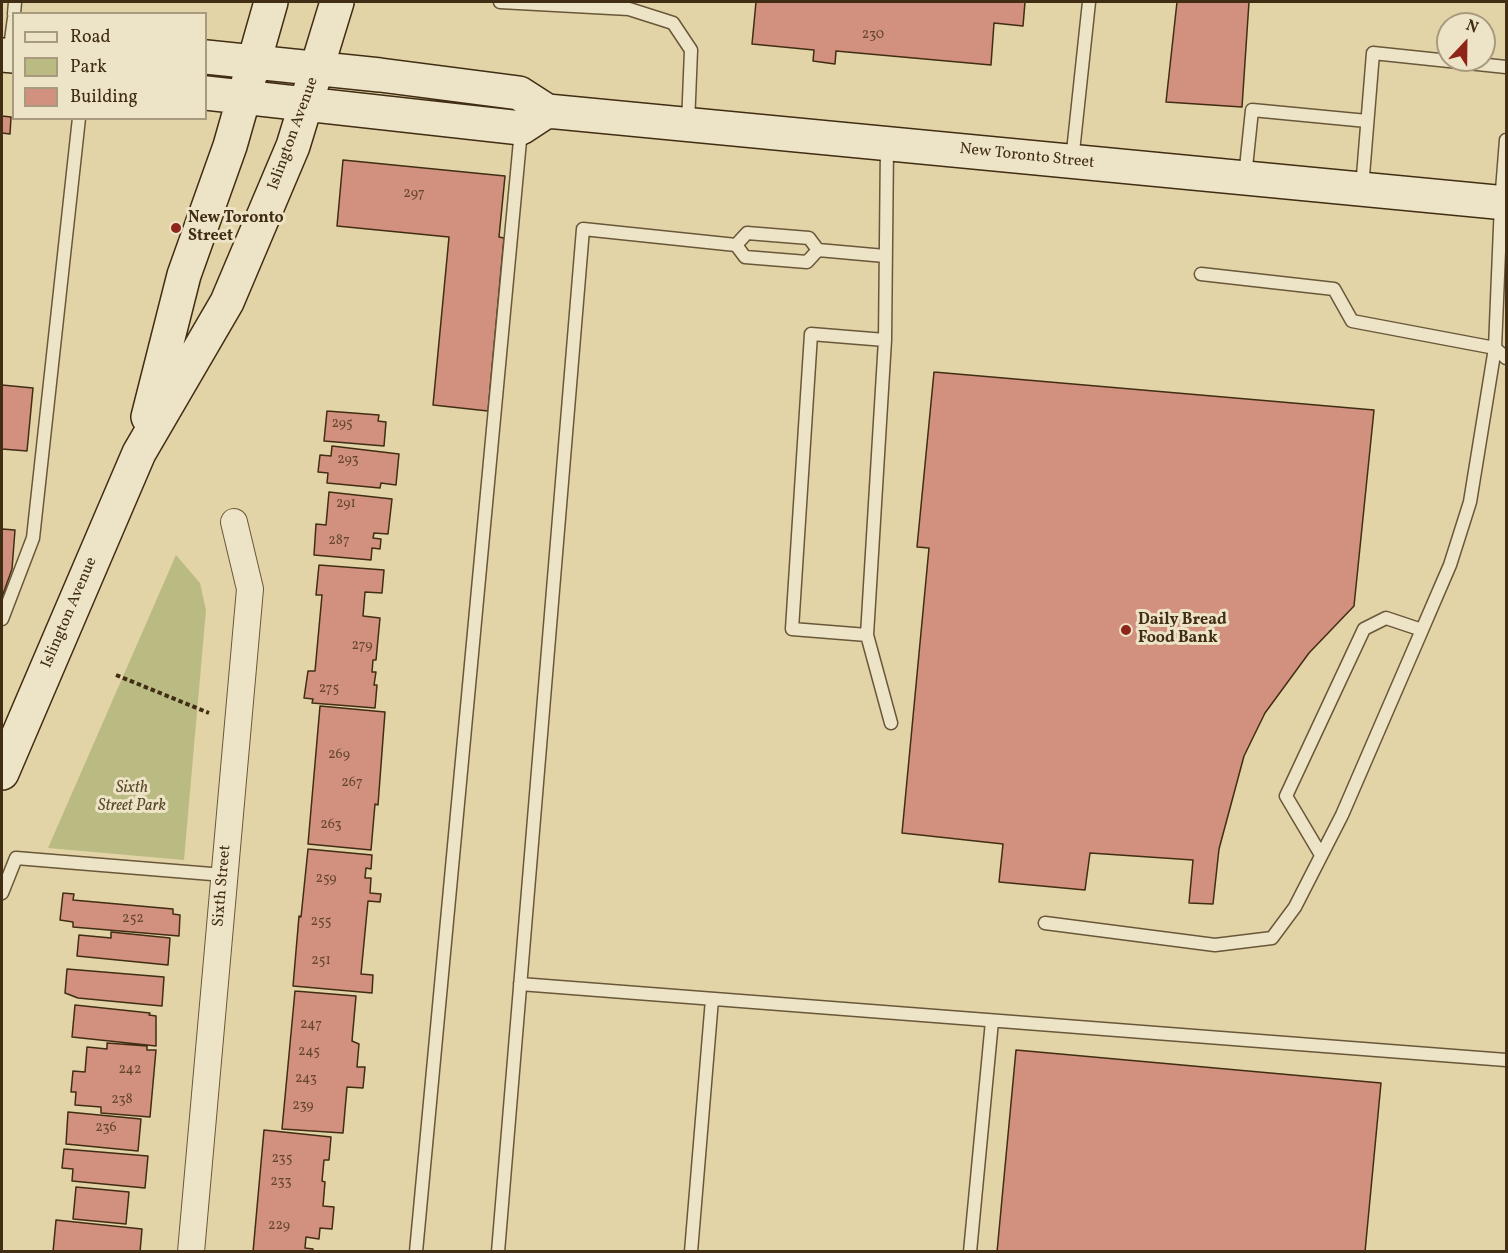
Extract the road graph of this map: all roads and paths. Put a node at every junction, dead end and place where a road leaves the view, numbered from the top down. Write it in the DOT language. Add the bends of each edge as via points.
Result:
graph roads {
  1 [pos="271,2"];
  2 [pos="337,2"];
  3 [pos="500,2"];
  4 [pos="1089,2"];
  5 [pos="12,29"];
  6 [pos="8,56"];
  7 [pos="207,57"];
  8 [pos="254,62"];
  9 [pos="1506,67"];
  10 [pos="317,68"];
  11 [pos="207,93"];
  12 [pos="244,98"];
  13 [pos="306,105"];
  14 [pos="534,119"];
  15 [pos="80,120"];
  16 [pos="1368,121"];
  17 [pos="688,125"];
  18 [pos="1506,140"];
  19 [pos="887,144"];
  20 [pos="1072,162"];
  21 [pos="1245,178"];
  22 [pos="1362,189"];
  23 [pos="1503,203"];
  24 [pos="736,245"];
  25 [pos="818,250"];
  26 [pos="885,256"];
  27 [pos="1202,274"];
  28 [pos="885,340"];
  29 [pos="1495,348"];
  30 [pos="1506,358"];
  31 [pos="139,453"];
  32 [pos="234,522"];
  33 [pos="2,619"];
  34 [pos="1422,630"];
  35 [pos="867,635"];
  36 [pos="116,675"];
  37 [pos="891,723"];
  38 [pos="238,725"];
  39 [pos="2,773"];
  40 [pos="1321,855"];
  41 [pos="224,875"];
  42 [pos="2,893"];
  43 [pos="1045,923"];
  44 [pos="520,984"];
  45 [pos="712,999"];
  46 [pos="992,1021"];
  47 [pos="1506,1060"];
  48 [pos="191,1251"];
  49 [pos="416,1251"];
  50 [pos="498,1251"];
  51 [pos="691,1251"];
  52 [pos="970,1251"];
  1 -- 8 [label="street, Islington Avenue"];
  2 -- 10 [label="street, Islington Avenue"];
  3 -- 17 [label="lane" via="629,9 674,23 691,50"];
  4 -- 20 [label="lane"];
  5 -- 6 [label="lane"];
  7 -- 8 [label="street, New Toronto Street"];
  8 -- 10 [label="street, New Toronto Street"];
  8 -- 12 [label="street, Islington Avenue"];
  9 -- 16 [label="lane" via="1373,53"];
  10 -- 13 [label="street, Islington Avenue"];
  10 -- 14 [label="street, New Toronto Street" via="519,93"];
  11 -- 12 [label="street, New Toronto Street"];
  12 -- 13 [label="street, New Toronto Street"];
  12 -- 31 [label="street, Islington Avenue" via="184,275"];
  13 -- 14 [label="street, New Toronto Street"];
  13 -- 31 [label="street, Islington Avenue" via="293,146 227,302"];
  14 -- 17 [label="street, New Toronto Street"];
  14 -- 49 [label="lane"];
  15 -- 33 [label="lane" via="33,538"];
  16 -- 21 [label="lane" via="1252,110"];
  16 -- 22 [label="lane"];
  17 -- 19 [label="street, New Toronto Street"];
  18 -- 23 [label="lane"];
  19 -- 20 [label="street, New Toronto Street"];
  19 -- 26 [label="lane"];
  20 -- 21 [label="street, New Toronto Street"];
  21 -- 22 [label="street, New Toronto Street"];
  22 -- 23 [label="street, New Toronto Street"];
  23 -- 29 [label="lane"];
  24 -- 25 [label="lane" via="745,257 797,261 807,261"];
  24 -- 25 [label="lane" via="747,233 809,237"];
  24 -- 44 [label="lane" via="583,229"];
  25 -- 26 [label="lane"];
  26 -- 28 [label="lane"];
  27 -- 29 [label="lane" via="1334,289 1352,321"];
  28 -- 35 [label="lane"];
  28 -- 35 [label="lane" via="811,334 792,629"];
  29 -- 30 [label="lane"];
  29 -- 34 [label="lane" via="1470,502 1450,564"];
  31 -- 39 [label="street, Islington Avenue"];
  32 -- 38 [label="street, Sixth Street" via="250,589"];
  34 -- 40 [label="lane"];
  34 -- 40 [label="lane" via="1386,618 1364,629 1286,796"];
  35 -- 37 [label="lane"];
  36 -- 38 [label="path"];
  38 -- 41 [label="street, Sixth Street"];
  40 -- 43 [label="lane" via="1295,907 1272,938 1215,945"];
  41 -- 42 [label="lane" via="16,858"];
  41 -- 48 [label="street, Sixth Street"];
  44 -- 45 [label="lane"];
  44 -- 50 [label="lane"];
  45 -- 46 [label="lane"];
  45 -- 51 [label="lane"];
  46 -- 47 [label="lane"];
  46 -- 52 [label="lane"];
}
